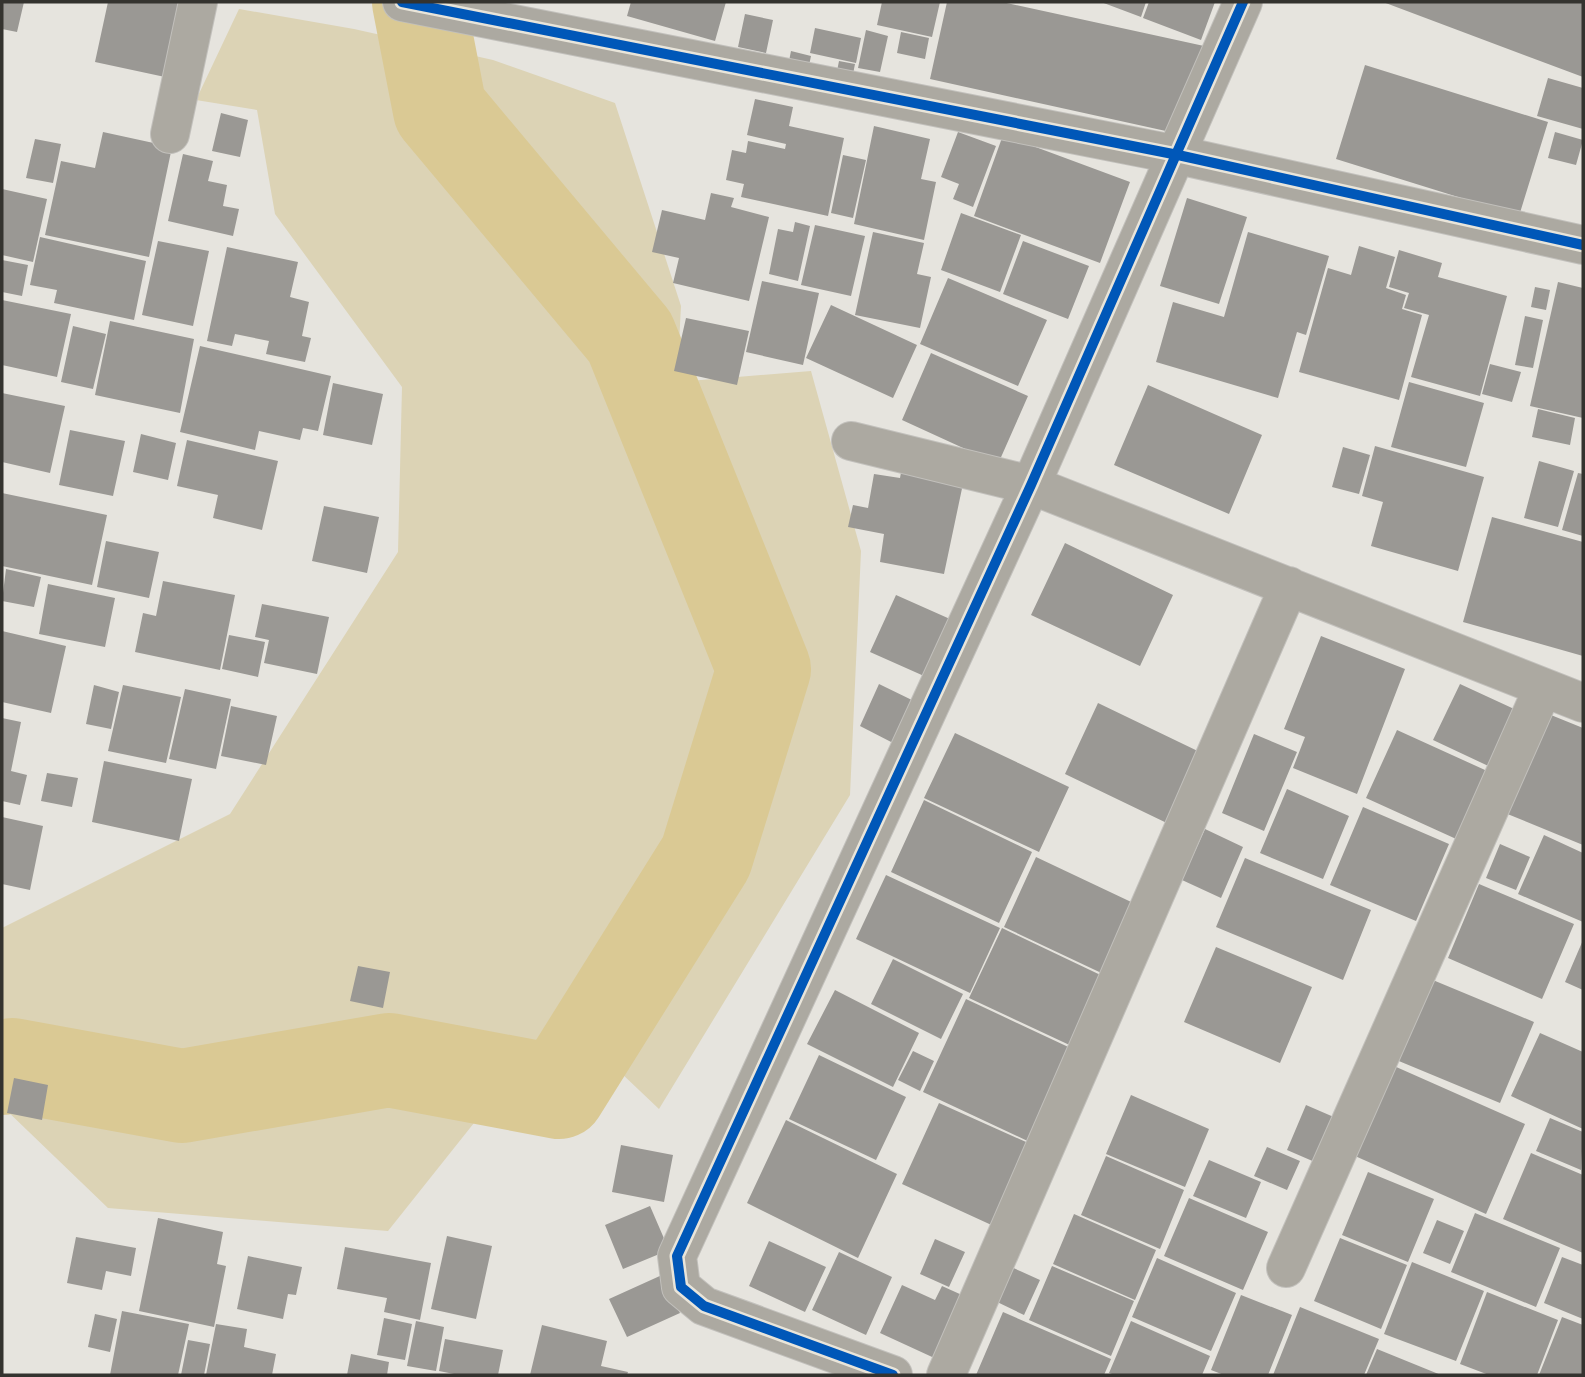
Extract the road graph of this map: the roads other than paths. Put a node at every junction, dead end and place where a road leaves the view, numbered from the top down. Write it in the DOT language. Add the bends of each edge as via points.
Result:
graph roads {
  1 [pos="198,2"];
  2 [pos="402,2"];
  3 [pos="1243,2"];
  4 [pos="170,134"];
  5 [pos="1178,155"];
  6 [pos="1583,245"];
  7 [pos="851,441"];
  8 [pos="1031,485"];
  9 [pos="1289,586"];
  10 [pos="1543,688"];
  11 [pos="1583,703"];
  12 [pos="1286,1268"];
  13 [pos="893,1375"];
  14 [pos="946,1375"];
  1 -- 4 [label="street"];
  2 -- 5 [label="street"];
  3 -- 5 [label="street"];
  5 -- 6 [label="street"];
  5 -- 8 [label="street"];
  7 -- 8 [label="street"];
  8 -- 9 [label="street"];
  8 -- 13 [label="street" via="677,1256 681,1287 704,1306"];
  9 -- 10 [label="street"];
  9 -- 14 [label="street"];
  10 -- 11 [label="street"];
  10 -- 12 [label="street"];
}
